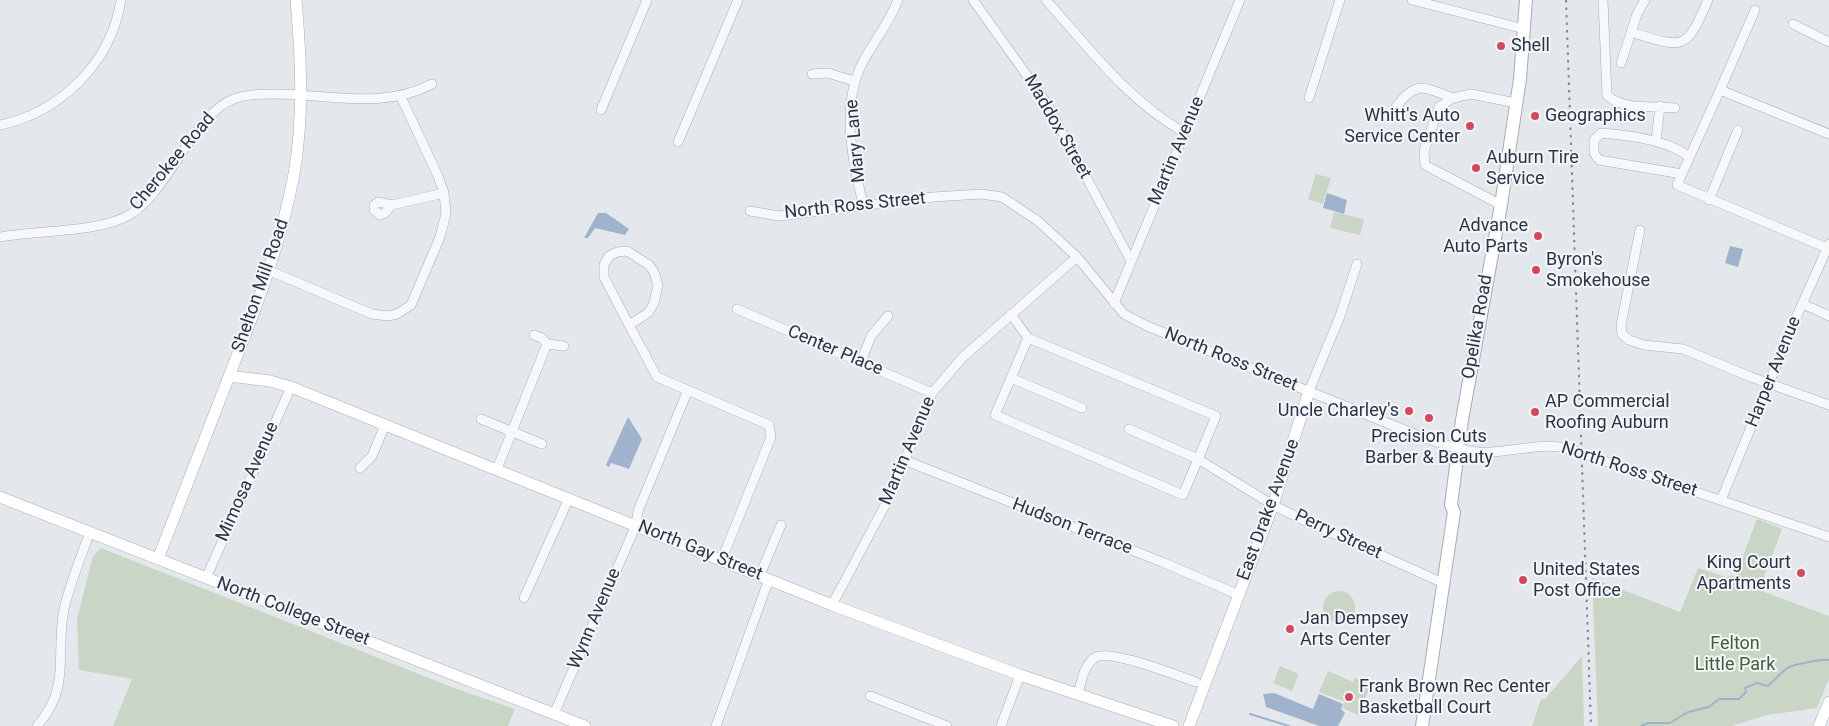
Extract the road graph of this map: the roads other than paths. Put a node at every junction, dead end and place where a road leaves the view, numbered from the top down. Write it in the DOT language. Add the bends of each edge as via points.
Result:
graph roads {
  1 [pos="122,0"];
  2 [pos="296,0"];
  3 [pos="647,0"];
  4 [pos="738,0"];
  5 [pos="898,0"];
  6 [pos="973,0"];
  7 [pos="1046,0"];
  8 [pos="1240,0"];
  9 [pos="1340,0"];
  10 [pos="1412,0"];
  11 [pos="1526,0"];
  12 [pos="1603,0"];
  13 [pos="1645,0"];
  14 [pos="1708,0"];
  15 [pos="1755,10"];
  16 [pos="1793,24"];
  17 [pos="1524,29"];
  18 [pos="1631,32"];
  19 [pos="1829,42"];
  20 [pos="1621,63"];
  21 [pos="812,74"];
  22 [pos="854,81"];
  23 [pos="432,84"];
  24 [pos="1720,90"];
  25 [pos="300,94"];
  26 [pos="400,97"];
  27 [pos="1309,98"];
  28 [pos="1453,98"];
  29 [pos="1516,103"];
  30 [pos="1660,106"];
  31 [pos="1396,107"];
  32 [pos="1675,108"];
  33 [pos="601,110"];
  34 [pos="0,125"];
  35 [pos="1738,130"];
  36 [pos="1185,133"];
  37 [pos="1829,134"];
  38 [pos="1656,141"];
  39 [pos="678,142"];
  40 [pos="1689,157"];
  41 [pos="1682,174"];
  42 [pos="444,193"];
  43 [pos="1709,200"];
  44 [pos="863,204"];
  45 [pos="392,205"];
  46 [pos="1501,205"];
  47 [pos="750,211"];
  48 [pos="1640,230"];
  49 [pos="0,237"];
  50 [pos="1828,246"];
  51 [pos="1077,257"];
  52 [pos="1131,261"];
  53 [pos="1356,264"];
  54 [pos="270,271"];
  55 [pos="1114,303"];
  56 [pos="1802,304"];
  57 [pos="737,309"];
  58 [pos="1011,314"];
  59 [pos="888,316"];
  60 [pos="1829,316"];
  61 [pos="629,325"];
  62 [pos="534,334"];
  63 [pos="1028,338"];
  64 [pos="547,344"];
  65 [pos="564,346"];
  66 [pos="861,362"];
  67 [pos="229,376"];
  68 [pos="1011,378"];
  69 [pos="1768,384"];
  70 [pos="291,386"];
  71 [pos="688,390"];
  72 [pos="1310,391"];
  73 [pos="932,393"];
  74 [pos="1829,405"];
  75 [pos="1082,408"];
  76 [pos="481,419"];
  77 [pos="385,425"];
  78 [pos="1129,429"];
  79 [pos="512,432"];
  80 [pos="542,444"];
  81 [pos="1459,449"];
  82 [pos="1198,459"];
  83 [pos="904,460"];
  84 [pos="360,468"];
  85 [pos="497,469"];
  86 [pos="0,497"];
  87 [pos="569,498"];
  88 [pos="1721,500"];
  89 [pos="1273,505"];
  90 [pos="636,525"];
  91 [pos="781,525"];
  92 [pos="90,532"];
  93 [pos="1829,537"];
  94 [pos="158,559"];
  95 [pos="722,560"];
  96 [pos="765,577"];
  97 [pos="206,578"];
  98 [pos="1439,581"];
  99 [pos="1239,595"];
  100 [pos="524,598"];
  101 [pos="832,605"];
  102 [pos="1020,675"];
  103 [pos="1196,682"];
  104 [pos="1078,695"];
  105 [pos="870,696"];
  106 [pos="1829,702"];
  107 [pos="554,714"];
  108 [pos="38,726"];
  109 [pos="585,726"];
  110 [pos="716,726"];
  111 [pos="947,726"];
  112 [pos="1001,726"];
  113 [pos="1173,726"];
  114 [pos="1189,726"];
  115 [pos="1414,726"];
  116 [pos="1422,726"];
  117 [pos="1819,726"];
  1 -- 34 [label="street" via="109,42 80,81 42,111"];
  2 -- 25 [label="street, Shelton Mill Road"];
  3 -- 33 [label="street"];
  4 -- 39 [label="street"];
  5 -- 22 [label="street, Mary Lane" via="887,26"];
  6 -- 52 [label="street, Maddox Street" via="1046,102"];
  7 -- 36 [label="street" via="1131,94 1164,121"];
  8 -- 36 [label="street, Martin Avenue"];
  9 -- 27 [label="street"];
  10 -- 17 [label="street"];
  11 -- 17 [label="main road, Opelika Road"];
  12 -- 30 [label="street" via="1607,95 1613,101 1626,105"];
  13 -- 18 [label="street"];
  14 -- 18 [label="street" via="1695,31 1682,42"];
  15 -- 24 [label="street"];
  16 -- 19 [label="street"];
  17 -- 29 [label="main road, Opelika Road"];
  18 -- 20 [label="street"];
  21 -- 22 [label="street" via="828,73"];
  22 -- 44 [label="street, Mary Lane" via="850,99 851,124"];
  23 -- 26 [label="street, Cherokee Road"];
  24 -- 37 [label="street"];
  24 -- 40 [label="street"];
  25 -- 26 [label="street, Cherokee Road" via="384,100"];
  25 -- 49 [label="street, Cherokee Road" via="247,95 224,104 211,115 152,194 129,215 90,226"];
  25 -- 54 [label="street, Shelton Mill Road" via="294,172"];
  26 -- 42 [label="street"];
  28 -- 29 [label="street" via="1471,94"];
  28 -- 31 [label="street" via="1418,88 1407,91"];
  28 -- 46 [label="street" via="1439,107 1424,151 1425,166"];
  29 -- 46 [label="main road, Opelika Road"];
  30 -- 32 [label="street"];
  30 -- 38 [label="street"];
  35 -- 43 [label="street"];
  36 -- 52 [label="street, Martin Avenue"];
  38 -- 40 [label="street" via="1666,143"];
  38 -- 41 [label="street" via="1600,134 1596,136 1594,153 1599,160"];
  40 -- 41 [label="street"];
  41 -- 43 [label="street" via="1677,185"];
  42 -- 45 [label="street"];
  42 -- 54 [label="street" via="446,214 423,282 411,304 396,314 372,314"];
  43 -- 50 [label="street"];
  44 -- 47 [label="street, North Ross Street" via="779,216"];
  44 -- 51 [label="street, North Ross Street" via="981,194 1002,197 1038,220"];
  46 -- 81 [label="main road, Opelika Road"];
  48 -- 69 [label="street" via="1620,325 1622,334 1644,345 1684,349"];
  50 -- 56 [label="street, Harper Avenue"];
  51 -- 55 [label="street, North Ross Street"];
  51 -- 58 [label="street, Martin Avenue"];
  52 -- 55 [label="street, Martin Avenue"];
  53 -- 72 [label="street, East Drake Avenue" via="1340,316"];
  54 -- 67 [label="street, Shelton Mill Road"];
  55 -- 72 [label="street, North Ross Street" via="1124,314 1147,326"];
  56 -- 60 [label="street"];
  56 -- 69 [label="street, Harper Avenue"];
  57 -- 66 [label="street, Center Place"];
  58 -- 63 [label="street"];
  58 -- 73 [label="street, Martin Avenue" via="963,357"];
  59 -- 66 [label="street" via="871,336"];
  61 -- 61 [label="street" via="604,277 604,265 609,256 627,251 648,265 658,285 648,313"];
  61 -- 71 [label="street" via="657,377"];
  62 -- 64 [label="street"];
  63 -- 68 [label="street"];
  63 -- 82 [label="street" via="1216,416"];
  64 -- 65 [label="street"];
  64 -- 79 [label="street"];
  66 -- 73 [label="street, Center Place"];
  67 -- 70 [label="street, North Gay Street"];
  67 -- 94 [label="street, Shelton Mill Road"];
  68 -- 75 [label="street"];
  68 -- 82 [label="street" via="995,415 1183,495"];
  69 -- 74 [label="street"];
  69 -- 88 [label="street, Harper Avenue"];
  70 -- 77 [label="street, North Gay Street"];
  70 -- 97 [label="street, Mimosa Avenue"];
  71 -- 90 [label="street, Wynn Avenue" via="638,511"];
  71 -- 95 [label="street" via="765,422 771,431"];
  72 -- 81 [label="street, North Ross Street" via="1422,438"];
  72 -- 89 [label="street, East Drake Avenue"];
  73 -- 83 [label="street, Martin Avenue"];
  76 -- 79 [label="street"];
  77 -- 84 [label="street" via="372,456"];
  77 -- 85 [label="street, North Gay Street"];
  78 -- 82 [label="street, Perry Street"];
  79 -- 80 [label="street"];
  79 -- 85 [label="street"];
  81 -- 88 [label="street, North Ross Street" via="1503,451 1551,445"];
  81 -- 98 [label="main road, Opelika Road" via="1451,505 1446,511"];
  82 -- 89 [label="street, Perry Street"];
  83 -- 99 [label="street, Hudson Terrace"];
  83 -- 101 [label="street, Martin Avenue" via="891,494"];
  85 -- 87 [label="street, North Gay Street"];
  86 -- 92 [label="street, North College Street"];
  87 -- 90 [label="street, North Gay Street"];
  87 -- 100 [label="street"];
  88 -- 93 [label="street, North Ross Street"];
  89 -- 98 [label="street, Perry Street"];
  89 -- 99 [label="street, East Drake Avenue"];
  90 -- 95 [label="street, North Gay Street"];
  90 -- 107 [label="street, Wynn Avenue"];
  91 -- 96 [label="street"];
  92 -- 94 [label="street, North College Street"];
  92 -- 108 [label="street" via="60,630 61,679 54,702"];
  94 -- 97 [label="street, North College Street"];
  95 -- 96 [label="street, North Gay Street"];
  96 -- 101 [label="street, North Gay Street"];
  96 -- 110 [label="street"];
  97 -- 107 [label="street, North College Street"];
  98 -- 115 [label="main road, Opelika Road"];
  98 -- 116 [label="main road, Opelika Road"];
  99 -- 114 [label="street, East Drake Avenue"];
  101 -- 102 [label="street, North Gay Street"];
  102 -- 104 [label="street, North Gay Street"];
  102 -- 112 [label="street"];
  103 -- 104 [label="street" via="1104,655 1089,663"];
  104 -- 113 [label="street, North Gay Street"];
  105 -- 111 [label="street"];
  106 -- 117 [label="street"];
  107 -- 109 [label="street, North College Street"];
}
